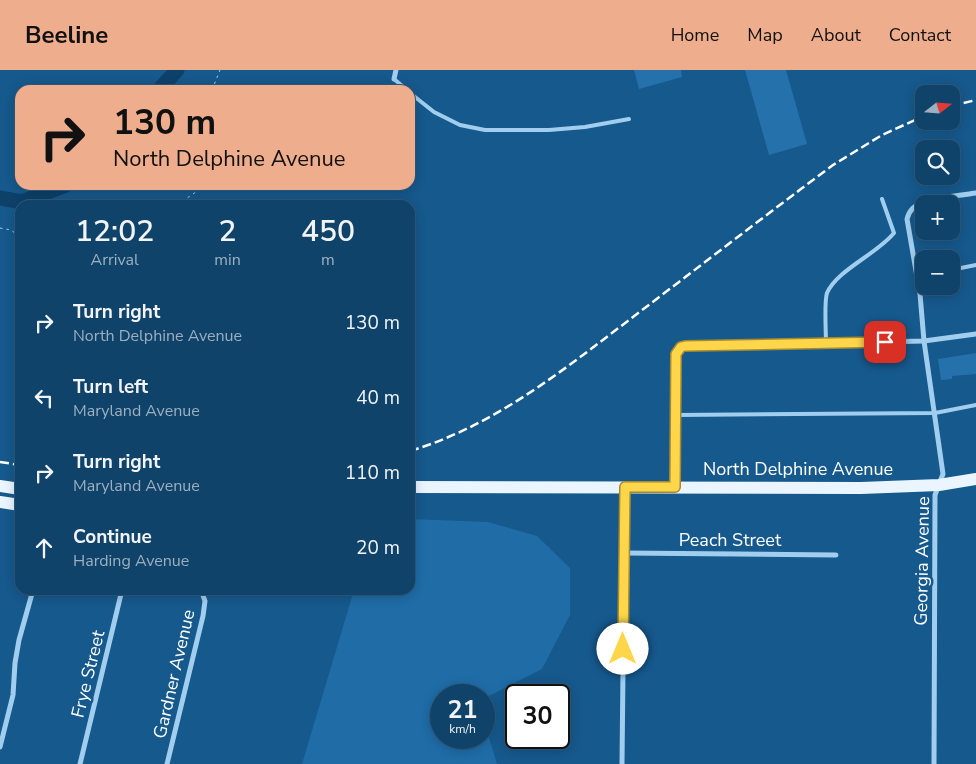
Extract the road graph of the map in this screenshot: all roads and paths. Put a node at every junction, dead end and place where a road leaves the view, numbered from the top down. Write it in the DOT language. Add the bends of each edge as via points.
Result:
graph roads {
  1 [pos="220,70"];
  2 [pos="396,70"];
  3 [pos="394,79"];
  4 [pos="214,85"];
  5 [pos="401,85"];
  6 [pos="415,97"];
  7 [pos="629,119"];
  8 [pos="199,190"];
  9 [pos="976,193"];
  10 [pos="882,199"];
  11 [pos="184,200"];
  12 [pos="0,228"];
  13 [pos="15,233"];
  14 [pos="976,265"];
  15 [pos="960,268"];
  16 [pos="976,334"];
  17 [pos="924,341"];
  18 [pos="826,343"];
  19 [pos="976,405"];
  20 [pos="935,413"];
  21 [pos="676,415"];
  22 [pos="976,480"];
  23 [pos="939,485"];
  24 [pos="0,486"];
  25 [pos="415,487"];
  26 [pos="625,487"];
  27 [pos="675,487"];
  28 [pos="15,488"];
  29 [pos="0,502"];
  30 [pos="15,504"];
  31 [pos="624,553"];
  32 [pos="836,555"];
  33 [pos="32,595"];
  34 [pos="121,595"];
  35 [pos="204,595"];
  36 [pos="0,747"];
  37 [pos="80,764"];
  38 [pos="167,764"];
  39 [pos="622,764"];
  40 [pos="934,764"];
  1 -- 4 [label="path"];
  2 -- 3 [label="street"];
  3 -- 5 [label="lane"];
  6 -- 7 [label="lane" via="434,112 460,125 485,130 549,130"];
  8 -- 11 [label="path"];
  9 -- 17 [label="street, Georgia Avenue" via="937,199 918,205 909,213 907,222 920,294"];
  10 -- 18 [label="lane" via="894,233 886,243 835,282 827,294"];
  12 -- 13 [label="path"];
  14 -- 15 [label="lane"];
  16 -- 17 [label="street"];
  17 -- 18 [label="street"];
  17 -- 20 [label="street, Georgia Avenue"];
  18 -- 21 [label="street" via="685,346 676,354"];
  19 -- 20 [label="lane"];
  20 -- 21 [label="lane"];
  20 -- 23 [label="street, Georgia Avenue" via="943,474"];
  21 -- 27 [label="street"];
  22 -- 23 [label="main road, North Delphine Avenue"];
  23 -- 27 [label="main road, North Delphine Avenue"];
  23 -- 40 [label="street, Georgia Avenue" via="935,495"];
  24 -- 28 [label="main road"];
  25 -- 26 [label="main road, North Delphine Avenue"];
  26 -- 27 [label="main road, North Delphine Avenue"];
  26 -- 31 [label="street"];
  29 -- 30 [label="main road"];
  31 -- 32 [label="street, Peach Street"];
  31 -- 39 [label="street"];
  33 -- 36 [label="street" via="19,640 13,695"];
  34 -- 37 [label="street, Frye Street"];
  35 -- 38 [label="street, Gardner Avenue" via="203,616"];
}
